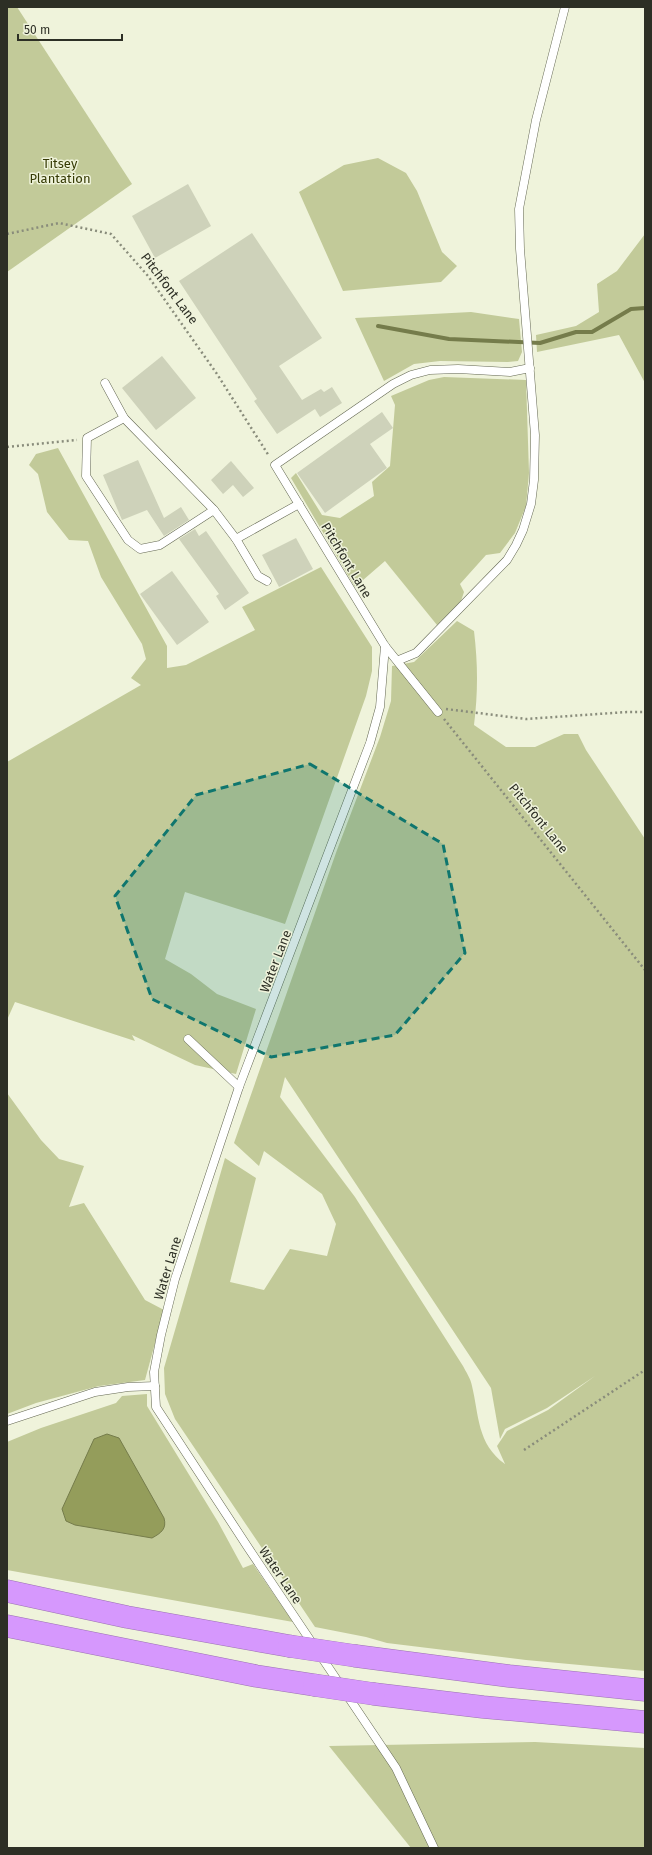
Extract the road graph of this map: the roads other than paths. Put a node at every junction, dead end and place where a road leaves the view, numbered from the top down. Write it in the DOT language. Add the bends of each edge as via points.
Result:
graph roads {
  1 [pos="565,7"];
  2 [pos="530,368"];
  3 [pos="105,383"];
  4 [pos="124,418"];
  5 [pos="299,504"];
  6 [pos="214,510"];
  7 [pos="236,539"];
  8 [pos="267,581"];
  9 [pos="385,646"];
  10 [pos="399,660"];
  11 [pos="438,712"];
  12 [pos="188,1039"];
  13 [pos="239,1087"];
  14 [pos="155,1386"];
  15 [pos="7,1421"];
  16 [pos="7,1591"];
  17 [pos="7,1626"];
  18 [pos="645,1690"];
  19 [pos="645,1722"];
  20 [pos="434,1848"];
  1 -- 2 [label="lane" via="536,120 520,209 520,249"];
  2 -- 5 [label="lane, Pitchfont Lane" via="510,372 430,370 411,375 393,384 275,465"];
  2 -- 10 [label="lane" via="535,435 534,480 531,504 516,545 506,560 416,653"];
  3 -- 4 [label="lane"];
  4 -- 6 [label="lane"];
  4 -- 6 [label="lane" via="87,438 86,476 128,540 140,549 160,545"];
  5 -- 7 [label="lane"];
  5 -- 9 [label="lane, Pitchfont Lane"];
  6 -- 7 [label="lane"];
  7 -- 8 [label="lane" via="258,576"];
  9 -- 10 [label="lane, Pitchfont Lane"];
  9 -- 13 [label="lane, Water Lane" via="380,707 370,743"];
  10 -- 11 [label="lane, Pitchfont Lane"];
  12 -- 13 [label="lane"];
  13 -- 14 [label="lane, Water Lane" via="175,1279 154,1372"];
  14 -- 15 [label="lane" via="95,1392"];
  14 -- 20 [label="lane, Water Lane" via="156,1407 396,1768"];
  16 -- 18 [label="highway, bridge" via="127,1617 289,1646 509,1676"];
  17 -- 19 [label="highway, bridge" via="314,1685 498,1708"];
}
